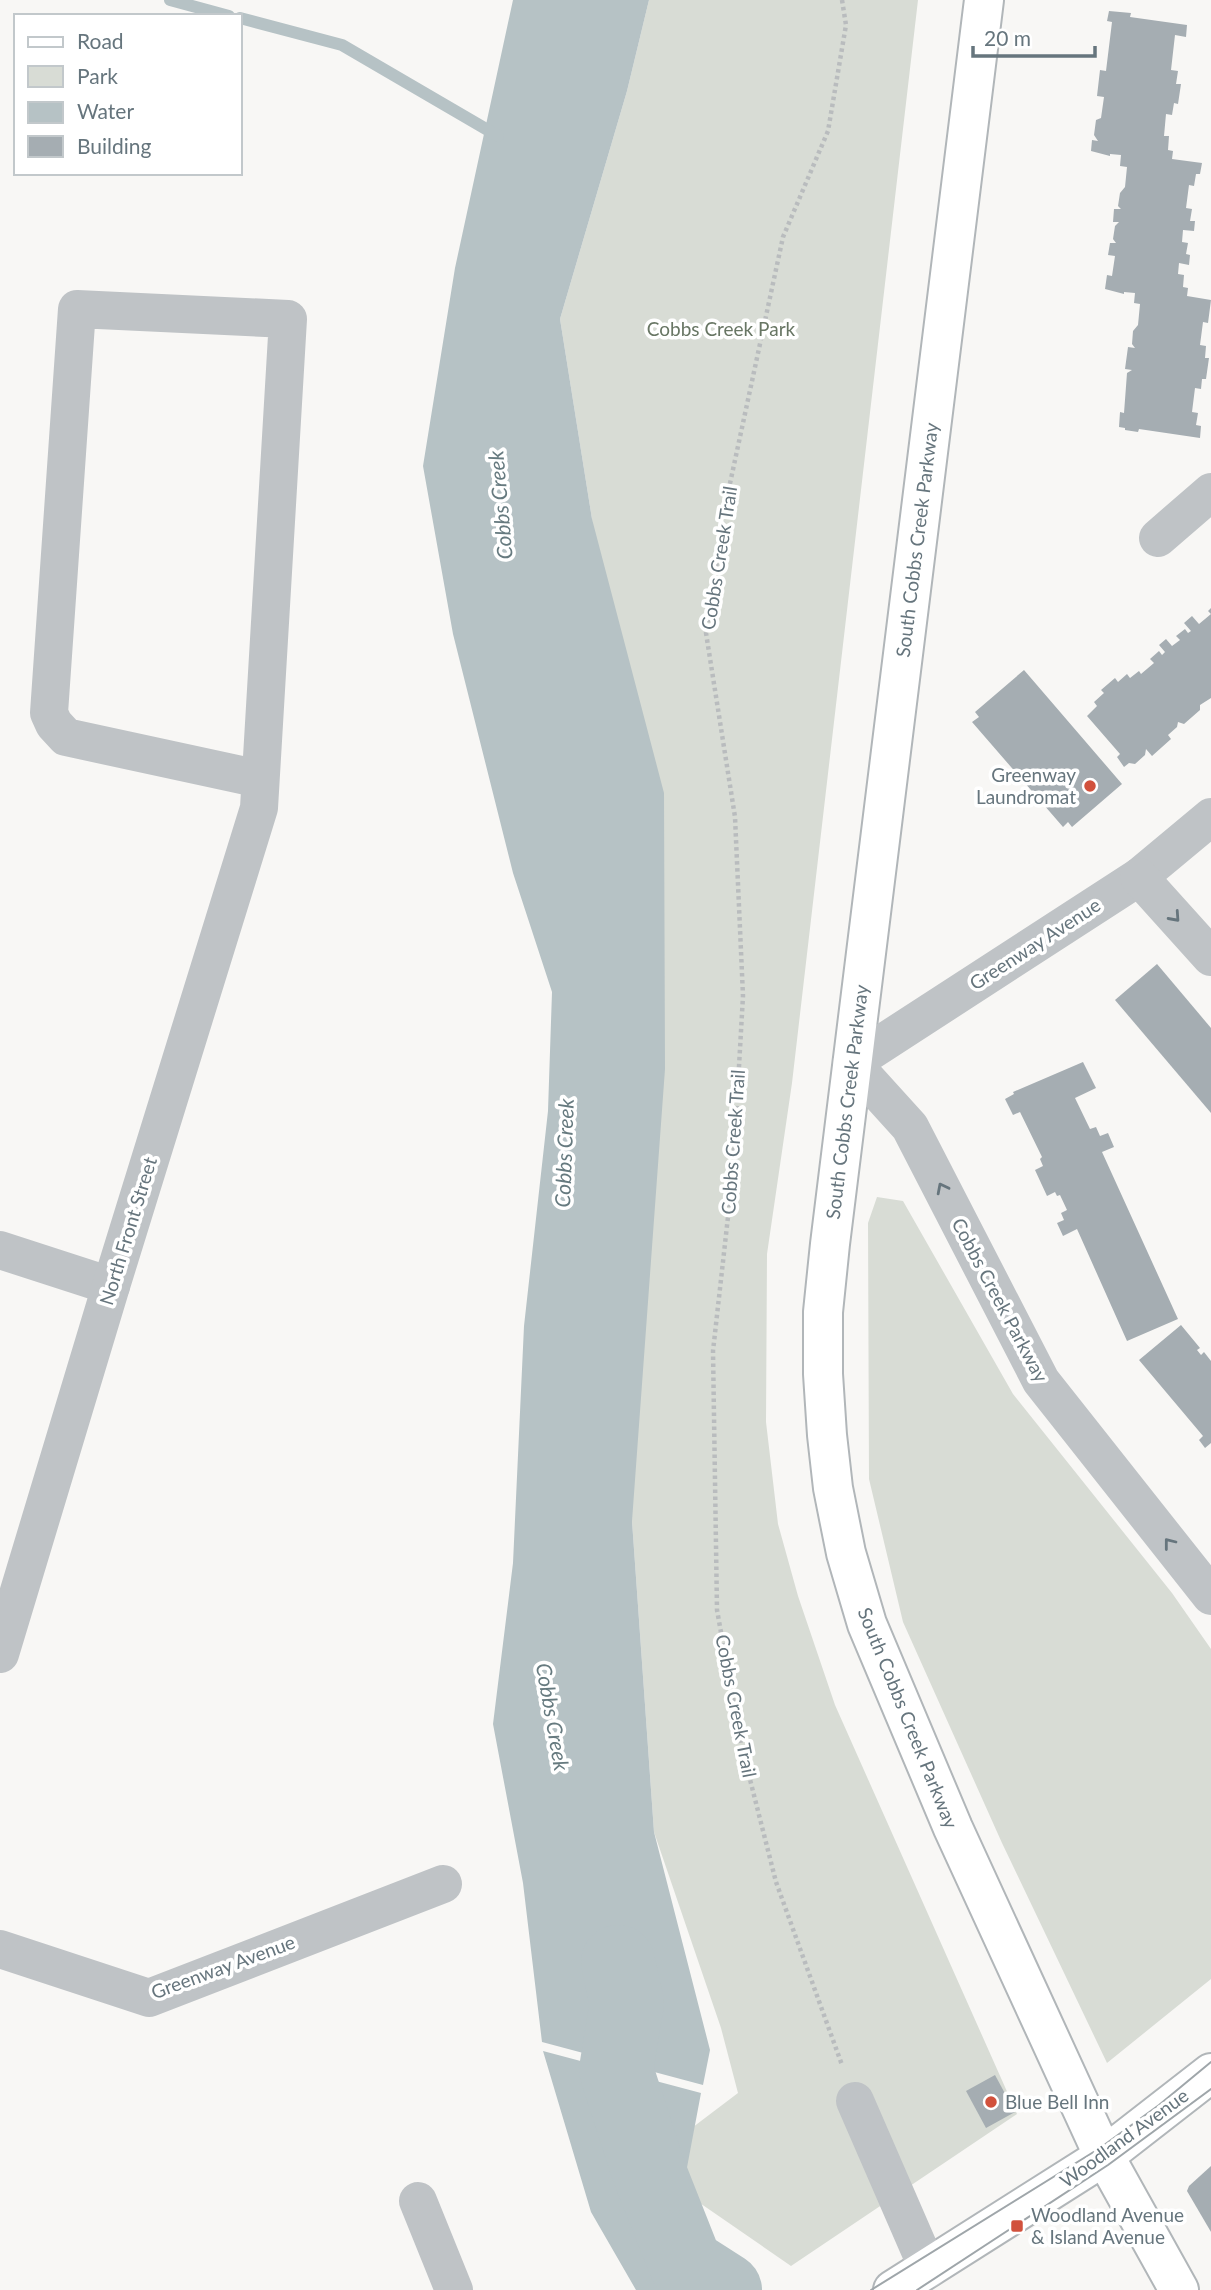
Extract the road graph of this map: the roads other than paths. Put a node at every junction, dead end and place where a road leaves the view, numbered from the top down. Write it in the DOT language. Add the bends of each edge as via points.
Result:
graph roads {
  1 [pos="984,0"];
  2 [pos="1211,492"];
  3 [pos="1158,538"];
  4 [pos="260,794"];
  5 [pos="1211,817"];
  6 [pos="1139,877"];
  7 [pos="1211,957"];
  8 [pos="852,1063"];
  9 [pos="0,1250"];
  10 [pos="111,1286"];
  11 [pos="1211,1596"];
  12 [pos="0,1654"];
  13 [pos="443,1884"];
  14 [pos="0,1949"];
  15 [pos="1211,2073"];
  16 [pos="855,2101"];
  17 [pos="1103,2157"];
  18 [pos="418,2201"];
  19 [pos="904,2284"];
  20 [pos="454,2290"];
  21 [pos="1179,2290"];
  1 -- 8 [label="main road, South Cobbs Creek Parkway"];
  2 -- 3 [label="street"];
  4 -- 4 [label="street, North Front Street" via="288,319 77,309 49,713 66,737"];
  4 -- 10 [label="street, North Front Street"];
  5 -- 6 [label="street, Greenway Avenue"];
  6 -- 7 [label="street, one-way"];
  6 -- 8 [label="street, Greenway Avenue"];
  11 -- 8 [label="street, Cobbs Creek Parkway, one-way" via="1041,1381 910,1127"];
  8 -- 17 [label="main road, South Cobbs Creek Parkway" via="830,1244 822,1374 833,1488 846,1553 867,1624 948,1815"];
  9 -- 10 [label="street"];
  10 -- 12 [label="street, North Front Street"];
  13 -- 14 [label="street, Greenway Avenue" via="149,1998"];
  15 -- 17 [label="main road, Woodland Avenue"];
  16 -- 19 [label="street"];
  17 -- 19 [label="main road, Woodland Avenue"];
  17 -- 21 [label="main road, South Cobbs Creek Parkway"];
  18 -- 20 [label="street"];
}
